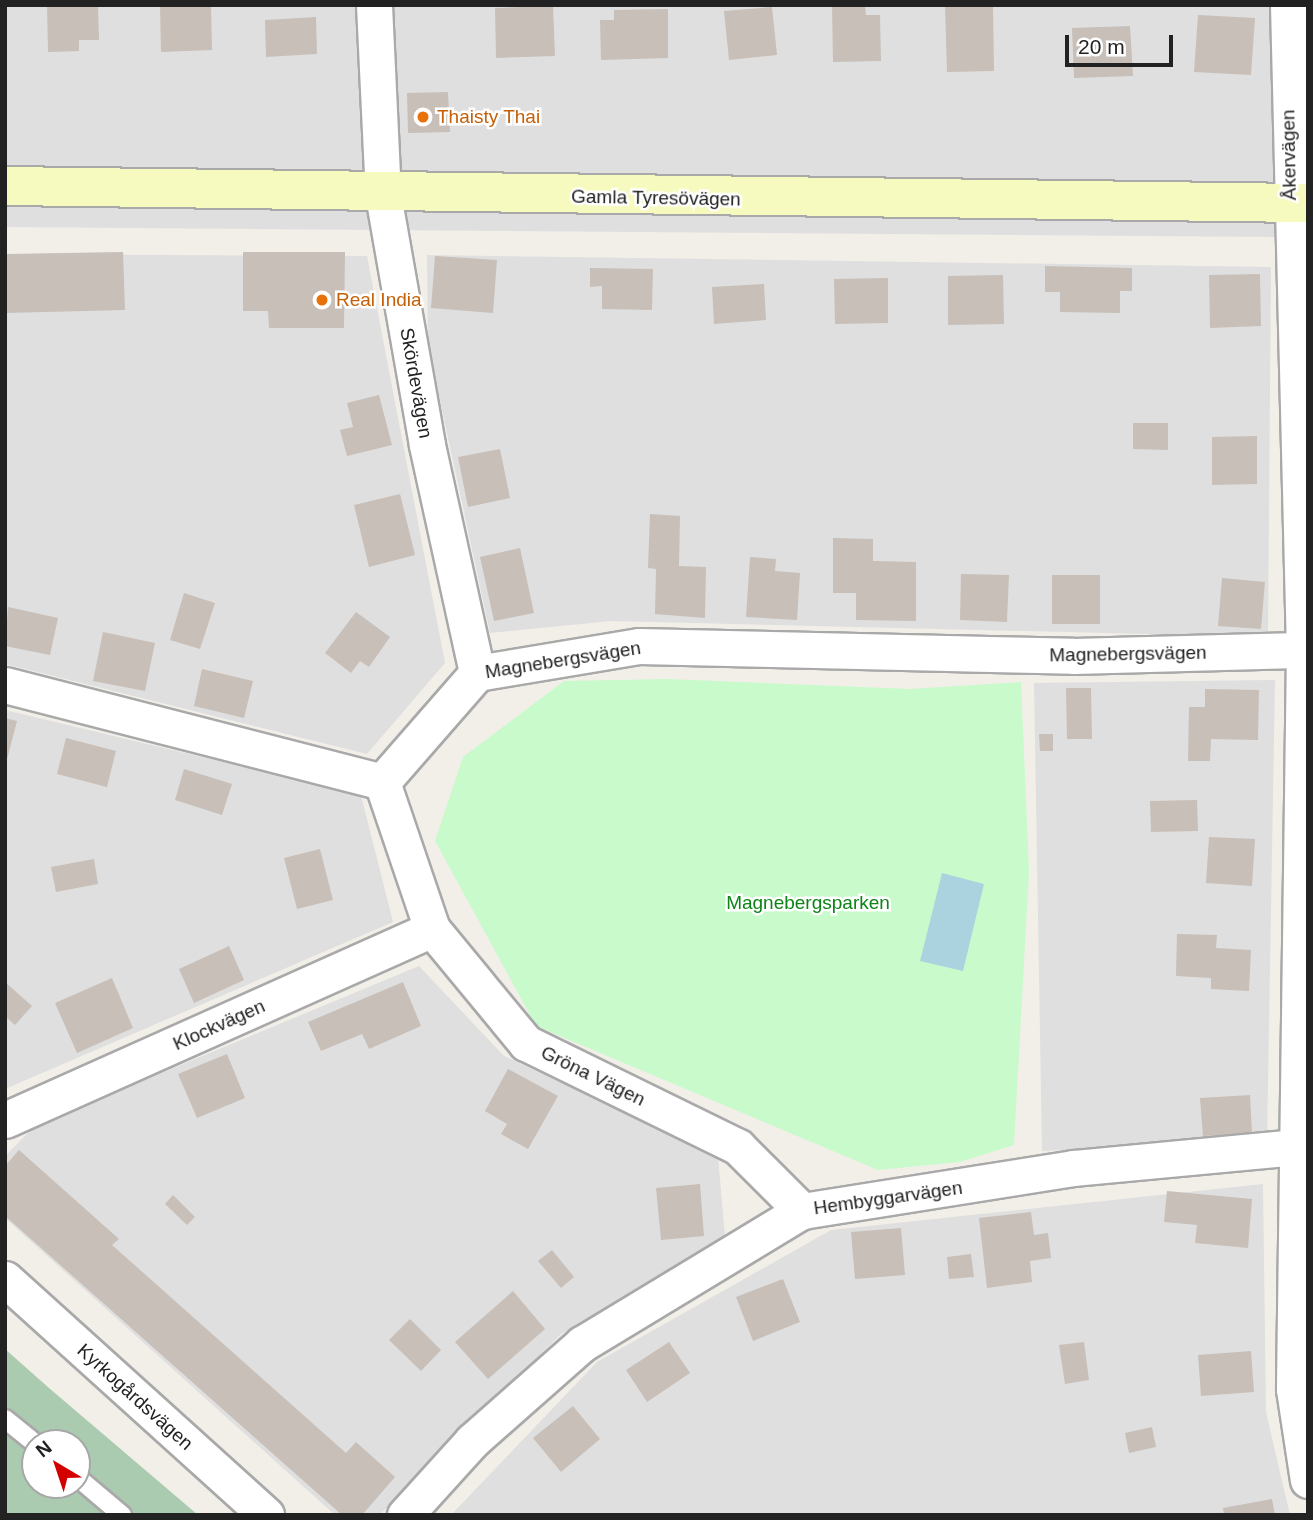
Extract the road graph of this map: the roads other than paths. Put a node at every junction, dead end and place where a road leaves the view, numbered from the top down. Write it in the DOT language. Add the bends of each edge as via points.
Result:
graph roads {
  1 [pos="374,5"];
  2 [pos="1288,5"];
  3 [pos="5,186"];
  4 [pos="383,195"];
  5 [pos="1299,203"];
  6 [pos="1306,650"];
  7 [pos="477,673"];
  8 [pos="5,685"];
  9 [pos="382,782"];
  10 [pos="432,929"];
  11 [pos="5,1120"];
  12 [pos="1302,1147"];
  13 [pos="802,1211"];
  14 [pos="5,1279"];
  15 [pos="5,1419"];
  16 [pos="21,1432"];
  17 [pos="1308,1480"];
  18 [pos="91,1490"];
  19 [pos="122,1515"];
  20 [pos="266,1515"];
  21 [pos="405,1515"];
  1 -- 4 [label="street, Skördevägen"];
  2 -- 5 [label="street, Åkervägen"];
  3 -- 4 [label="street, Gamla Tyresövägen"];
  4 -- 5 [label="street, Gamla Tyresövägen"];
  4 -- 7 [label="street, Skördevägen" via="427,445"];
  5 -- 6 [label="street, Åkervägen"];
  6 -- 7 [label="street, Magnebergsvägen" via="1073,656 639,646"];
  6 -- 12 [label="street, Åkervägen"];
  7 -- 9 [label="street, Magnebergsvägen"];
  8 -- 9 [label="street"];
  9 -- 10 [label="street, Gröna Vägen"];
  10 -- 11 [label="street, Klockvägen"];
  10 -- 13 [label="street, Gröna Vägen" via="526,1043 738,1147"];
  12 -- 13 [label="street, Hembyggarvägen" via="1074,1168"];
  12 -- 17 [label="street, Åkervägen" via="1294,1389"];
  13 -- 21 [label="street, Hembyggarvägen" via="582,1344 472,1441"];
  14 -- 20 [label="street, Kyrkogårdsvägen"];
  15 -- 16 [label="lane"];
  18 -- 19 [label="lane"];
}
